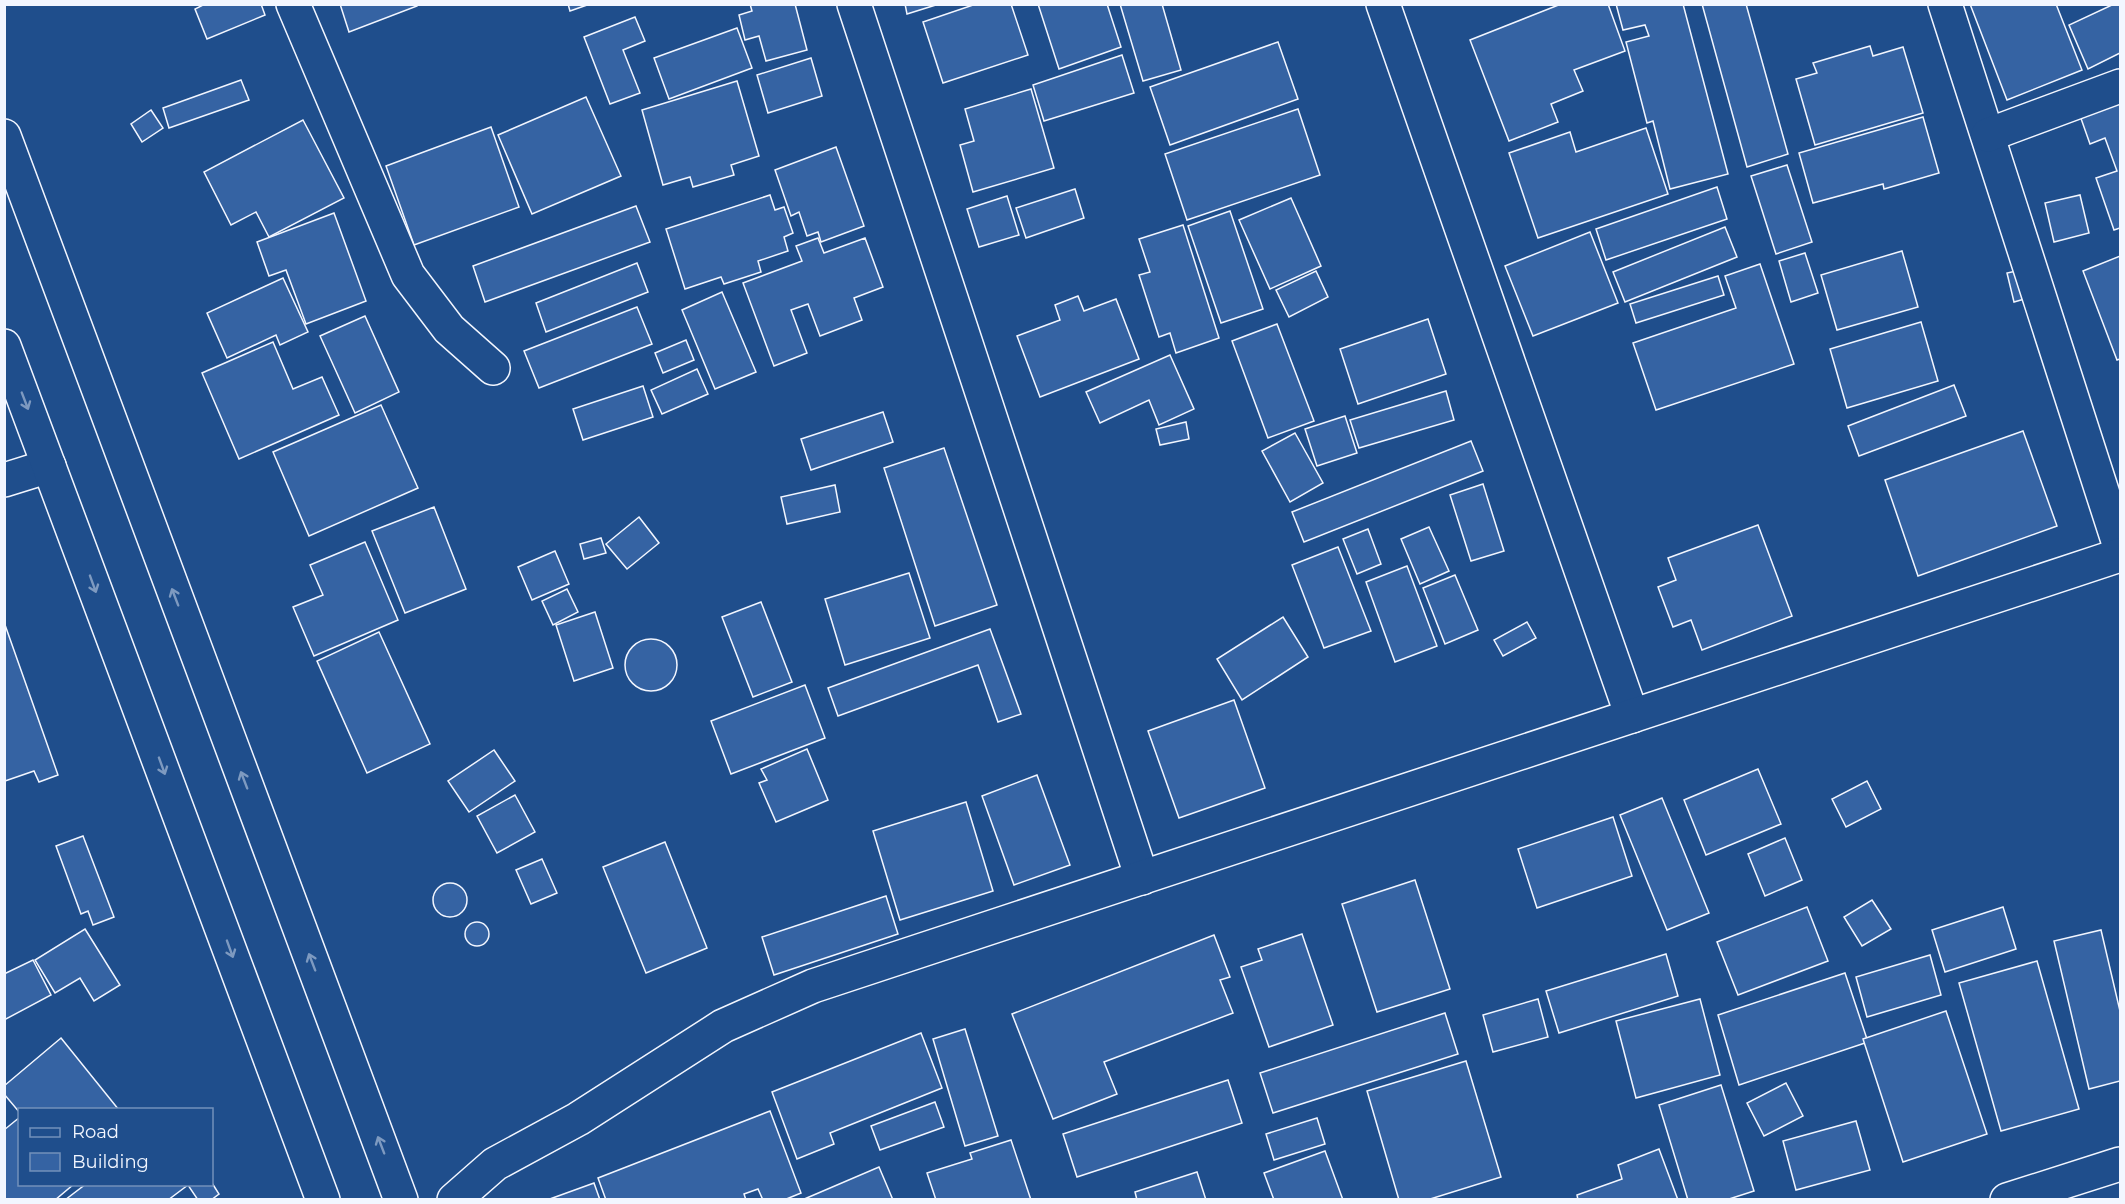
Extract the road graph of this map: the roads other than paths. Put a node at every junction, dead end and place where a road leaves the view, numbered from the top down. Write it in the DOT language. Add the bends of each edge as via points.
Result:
graph roads {
  1 [pos="293,4"];
  2 [pos="854,4"];
  3 [pos="1383,4"];
  4 [pos="1945,4"];
  5 [pos="2121,86"];
  6 [pos="1988,135"];
  7 [pos="4,136"];
  8 [pos="4,346"];
  9 [pos="493,369"];
  10 [pos="49,466"];
  11 [pos="4,480"];
  12 [pos="2121,548"];
  13 [pos="2121,555"];
  14 [pos="1632,716"];
  15 [pos="1142,878"];
  16 [pos="2121,1164"];
  17 [pos="323,1200"];
  18 [pos="401,1200"];
  19 [pos="454,1200"];
  20 [pos="2007,1200"];
  1 -- 9 [label="street" via="408,275 449,329"];
  2 -- 15 [label="street"];
  3 -- 14 [label="street"];
  4 -- 6 [label="street"];
  5 -- 6 [label="street"];
  6 -- 12 [label="street"];
  18 -- 7 [label="street, one-way"];
  8 -- 10 [label="street, one-way"];
  10 -- 11 [label="street"];
  10 -- 17 [label="street, one-way"];
  13 -- 14 [label="street"];
  14 -- 15 [label="street"];
  15 -- 19 [label="street" via="813,986 723,1026 578,1119 495,1164"];
  16 -- 20 [label="street"];
}
